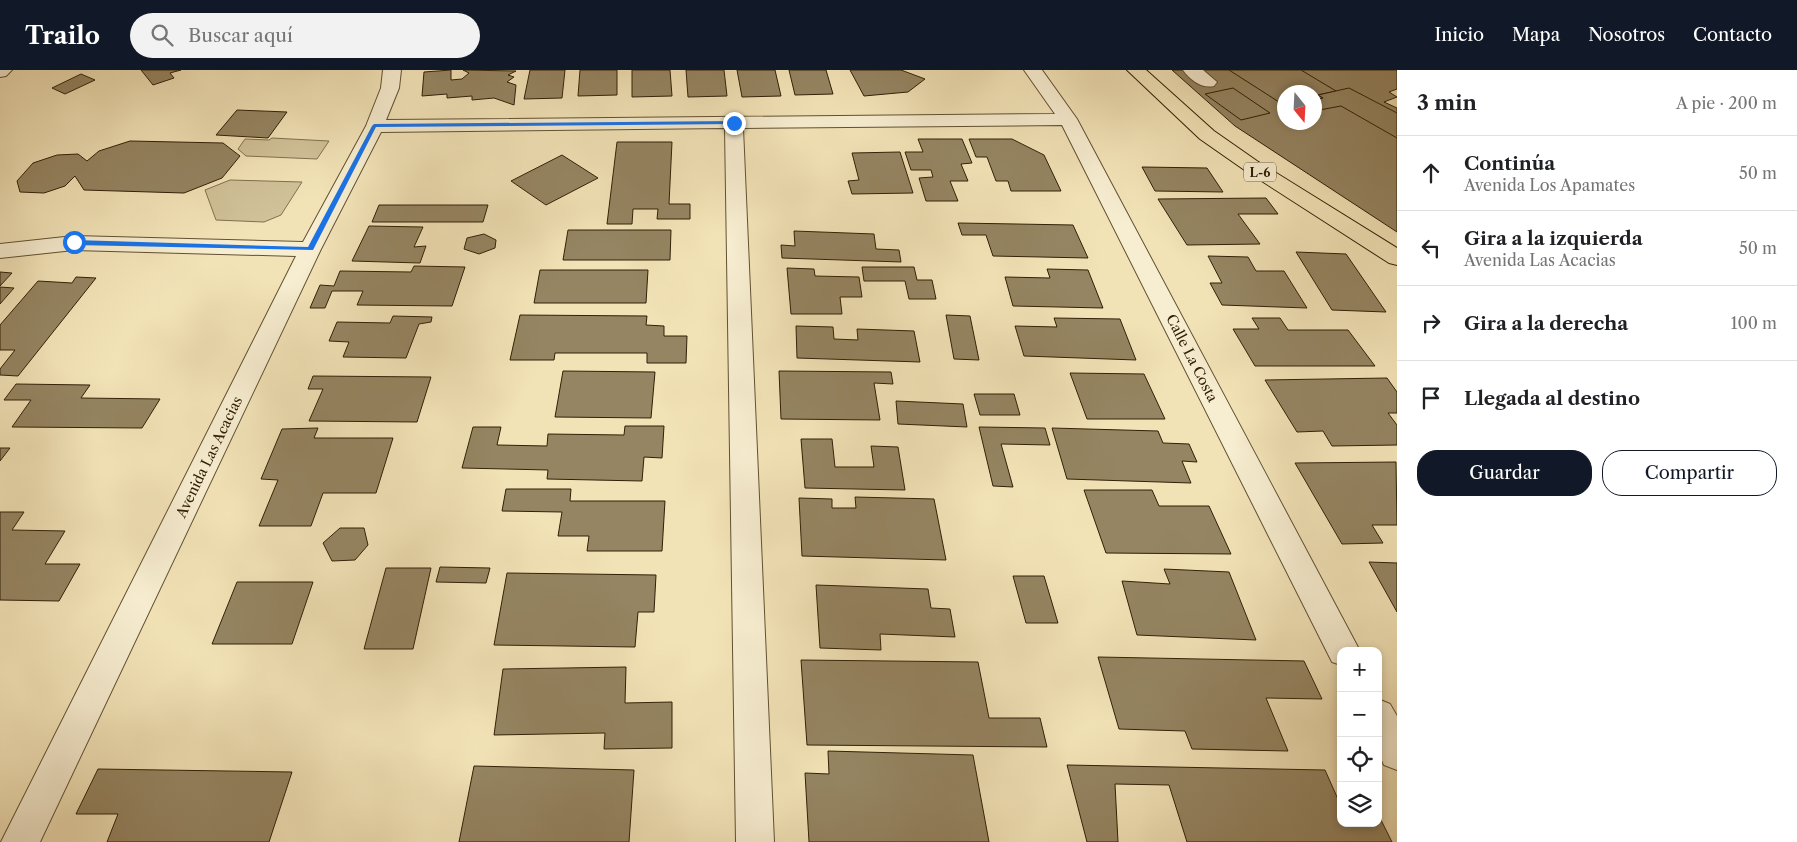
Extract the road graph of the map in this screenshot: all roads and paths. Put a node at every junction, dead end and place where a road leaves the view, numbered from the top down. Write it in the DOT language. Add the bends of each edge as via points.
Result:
graph roads {
  1 [pos="392,70"];
  2 [pos="1033,70"];
  3 [pos="1136,70"];
  4 [pos="1192,70"];
  5 [pos="1208,82"];
  6 [pos="1068,119"];
  7 [pos="734,123"];
  8 [pos="374,126"];
  9 [pos="310,249"];
  10 [pos="0,251"];
  11 [pos="1397,258"];
  12 [pos="1342,647"];
  13 [pos="1382,724"];
  14 [pos="1397,752"];
  15 [pos="20,842"];
  16 [pos="754,842"];
  1 -- 8 [label="street, Avenida Las Acacias" via="390,88"];
  2 -- 6 [label="street, Calle La Costa"];
  3 -- 11 [label="main road, L-6" via="1207,135 1258,171"];
  4 -- 5 [label="street"];
  6 -- 7 [label="street"];
  6 -- 12 [label="street, Calle La Costa"];
  7 -- 8 [label="street"];
  7 -- 16 [label="street"];
  8 -- 9 [label="street, Avenida Las Acacias"];
  9 -- 10 [label="street" via="74,242"];
  9 -- 15 [label="street, Avenida Las Acacias"];
  13 -- 14 [label="street"];
}
